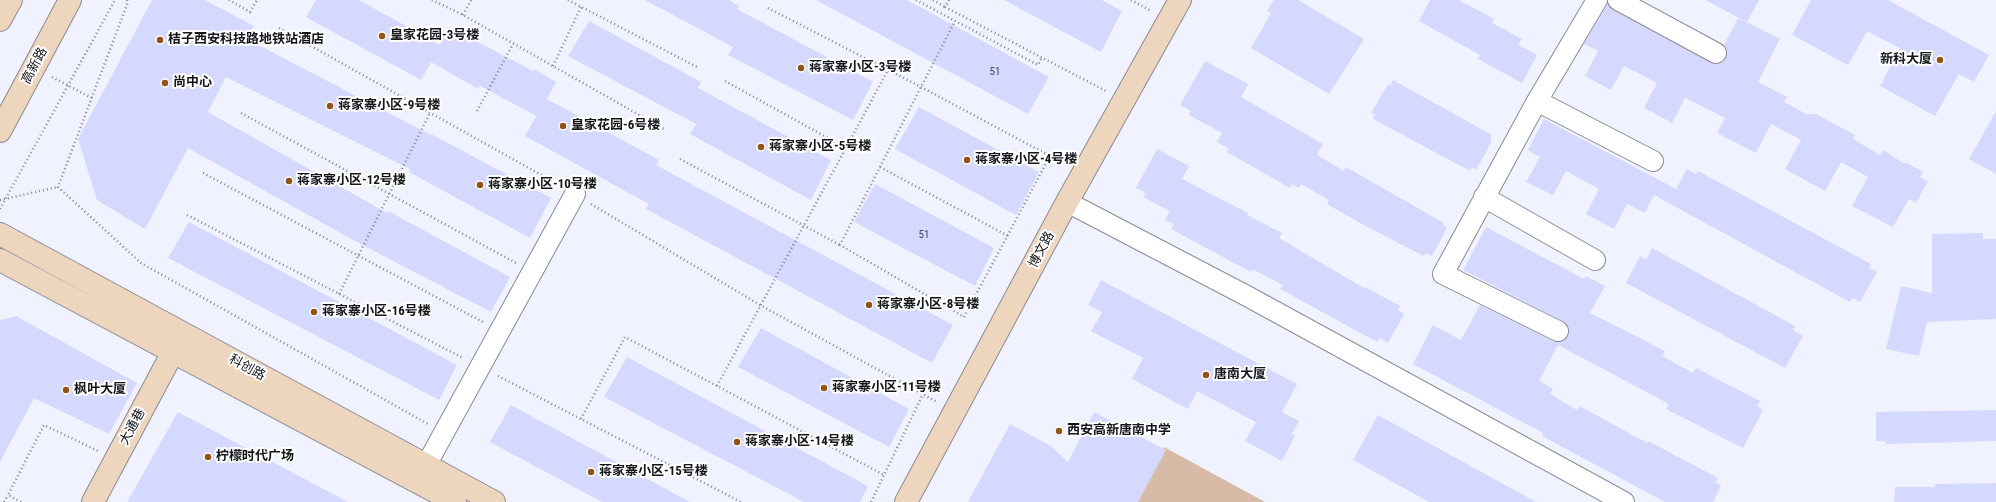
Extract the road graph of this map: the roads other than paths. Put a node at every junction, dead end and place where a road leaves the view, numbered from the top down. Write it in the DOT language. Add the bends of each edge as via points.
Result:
graph roads {
  1 [pos="11,0"];
  2 [pos="70,0"];
  3 [pos="1180,0"];
  4 [pos="1597,0"];
  5 [pos="1618,0"];
  6 [pos="0,20"];
  7 [pos="1716,53"];
  8 [pos="1537,101"];
  9 [pos="0,131"];
  10 [pos="1653,161"];
  11 [pos="575,194"];
  12 [pos="1484,197"];
  13 [pos="1068,202"];
  14 [pos="0,234"];
  15 [pos="0,260"];
  16 [pos="1595,260"];
  17 [pos="1558,331"];
  18 [pos="173,352"];
  19 [pos="422,474"];
  20 [pos="93,502"];
  21 [pos="455,502"];
  22 [pos="494,502"];
  23 [pos="906,502"];
  24 [pos="1624,502"];
  1 -- 6 [label="street"];
  2 -- 9 [label="street, 高新路"];
  3 -- 13 [label="street, 博文路"];
  4 -- 8 [label="street"];
  5 -- 7 [label="street"];
  8 -- 10 [label="street"];
  8 -- 12 [label="street"];
  11 -- 19 [label="street"];
  12 -- 16 [label="street"];
  12 -- 17 [label="street" via="1443,274"];
  13 -- 23 [label="street, 博文路"];
  13 -- 24 [label="street" via="1247,296"];
  14 -- 19 [label="street, 科创路"];
  15 -- 18 [label="street, 科创路"];
  18 -- 19 [label="street, 科创路"];
  18 -- 20 [label="street, 大通巷"];
  19 -- 21 [label="street, 科创路"];
  19 -- 22 [label="street, 科创路"];
}
